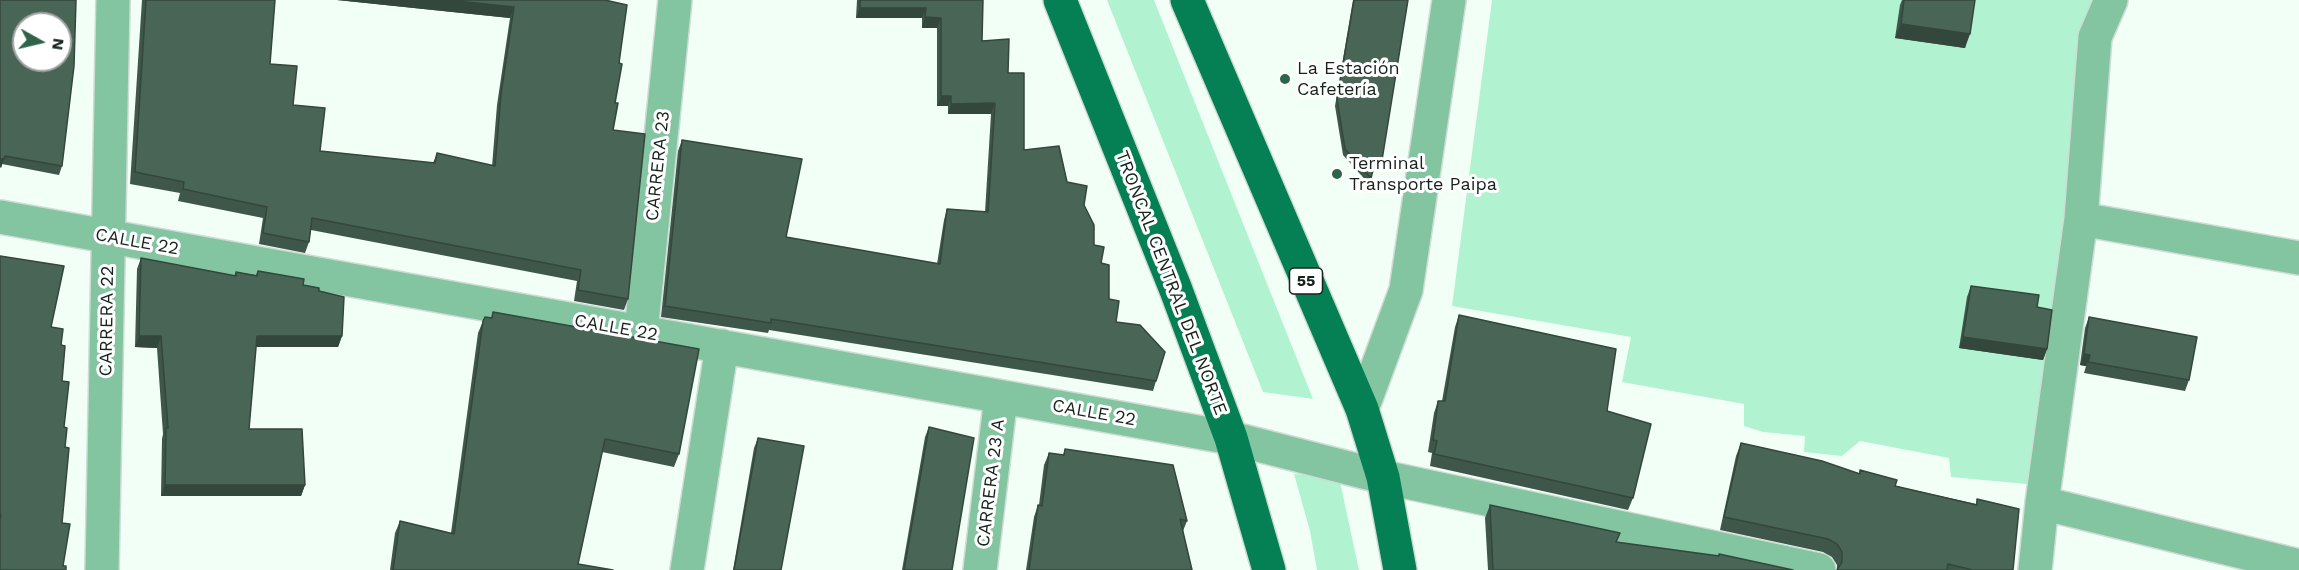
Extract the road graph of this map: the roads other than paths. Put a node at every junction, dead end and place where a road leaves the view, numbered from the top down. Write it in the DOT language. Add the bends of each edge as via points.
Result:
graph roads {
  1 [pos="112,0"];
  2 [pos="675,0"];
  3 [pos="1060,0"];
  4 [pos="1187,0"];
  5 [pos="1449,0"];
  6 [pos="2111,0"];
  7 [pos="0,218"];
  8 [pos="2081,219"];
  9 [pos="108,237"];
  10 [pos="2299,258"];
  11 [pos="641,332"];
  12 [pos="722,346"];
  13 [pos="1001,397"];
  14 [pos="1362,409"];
  15 [pos="1232,438"];
  16 [pos="1383,477"];
  17 [pos="2042,503"];
  18 [pos="2299,566"];
  19 [pos="102,570"];
  20 [pos="687,570"];
  21 [pos="980,570"];
  22 [pos="1269,570"];
  23 [pos="1400,570"];
  24 [pos="1819,570"];
  25 [pos="2035,570"];
  1 -- 9 [label="street, CARRERA 22"];
  2 -- 11 [label="street, CARRERA 23"];
  3 -- 15 [label="highway, TRONCAL CENTRAL DEL NORTE"];
  4 -- 14 [label="highway, 55"];
  5 -- 14 [label="street" via="1406,290"];
  6 -- 8 [label="street" via="2095,37"];
  7 -- 9 [label="street, CALLE 22"];
  8 -- 10 [label="street"];
  8 -- 17 [label="street"];
  9 -- 11 [label="street, CALLE 22"];
  9 -- 19 [label="street, CARRERA 22"];
  11 -- 12 [label="street, CALLE 22"];
  12 -- 13 [label="street, CALLE 22"];
  12 -- 20 [label="street"];
  13 -- 15 [label="street, CALLE 22"];
  13 -- 21 [label="street, CARRERA 23 A"];
  14 -- 16 [label="highway, 55"];
  15 -- 16 [label="street, CALLE 22"];
  15 -- 22 [label="highway, TRONCAL CENTRAL DEL NORTE"];
  16 -- 23 [label="highway, 55"];
  16 -- 24 [label="street, CALLE 22"];
  17 -- 18 [label="street"];
  17 -- 25 [label="street"];
}
